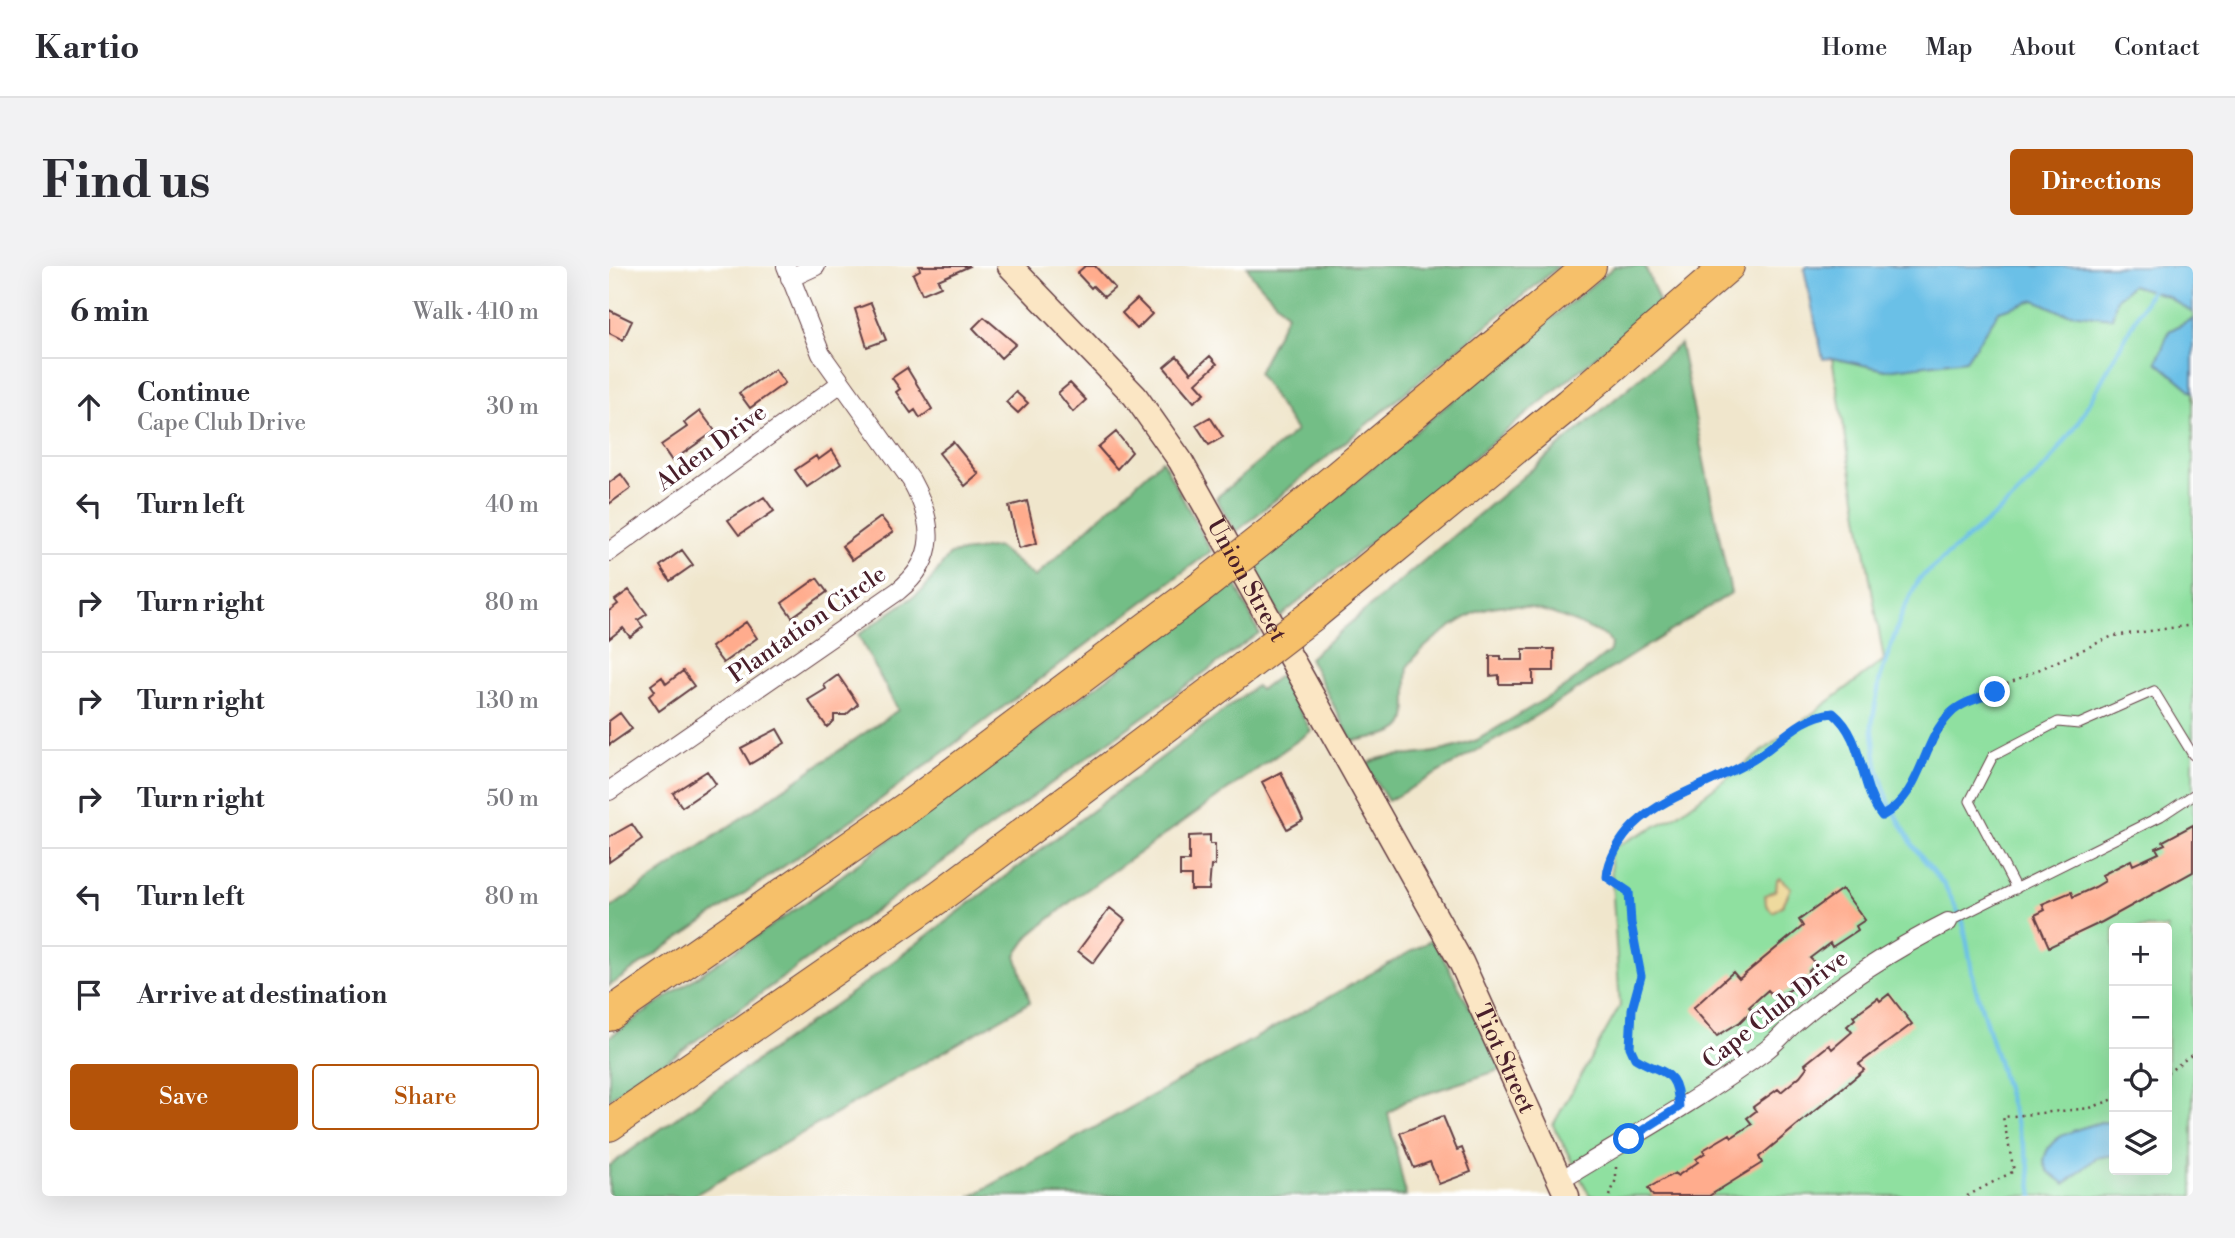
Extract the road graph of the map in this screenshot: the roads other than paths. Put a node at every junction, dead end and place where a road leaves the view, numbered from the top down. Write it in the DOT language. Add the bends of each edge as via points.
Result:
graph roads {
  1 [pos="816,266"];
  2 [pos="1010,266"];
  3 [pos="1590,266"];
  4 [pos="1728,266"];
  5 [pos="788,272"];
  6 [pos="841,383"];
  7 [pos="609,552"];
  8 [pos="2193,755"];
  9 [pos="609,791"];
  10 [pos="2193,795"];
  11 [pos="2016,889"];
  12 [pos="1948,922"];
  13 [pos="1440,924"];
  14 [pos="609,1015"];
  15 [pos="609,1125"];
  16 [pos="1564,1188"];
  1 -- 5 [label="street"];
  2 -- 13 [label="main road, Union Street" via="1119,379 1165,436"];
  3 -- 14 [label="highway, bridge" via="1199,589 907,808"];
  4 -- 15 [label="highway, bridge" via="1569,404 1245,667 951,888"];
  5 -- 6 [label="street, Plantation Circle" via="809,329"];
  6 -- 7 [label="street, Alden Drive"];
  6 -- 9 [label="street, Plantation Circle" via="923,502 929,544 924,562 914,579 898,591"];
  8 -- 11 [label="lane" via="2154,691 2078,724 2058,722 1993,757 1970,801"];
  10 -- 11 [label="lane" via="2161,816"];
  11 -- 12 [label="lane"];
  12 -- 16 [label="street, Cape Club Drive" via="1866,969 1768,1049 1709,1091 1616,1146"];
  13 -- 16 [label="main road, Tiot Street"];
}
